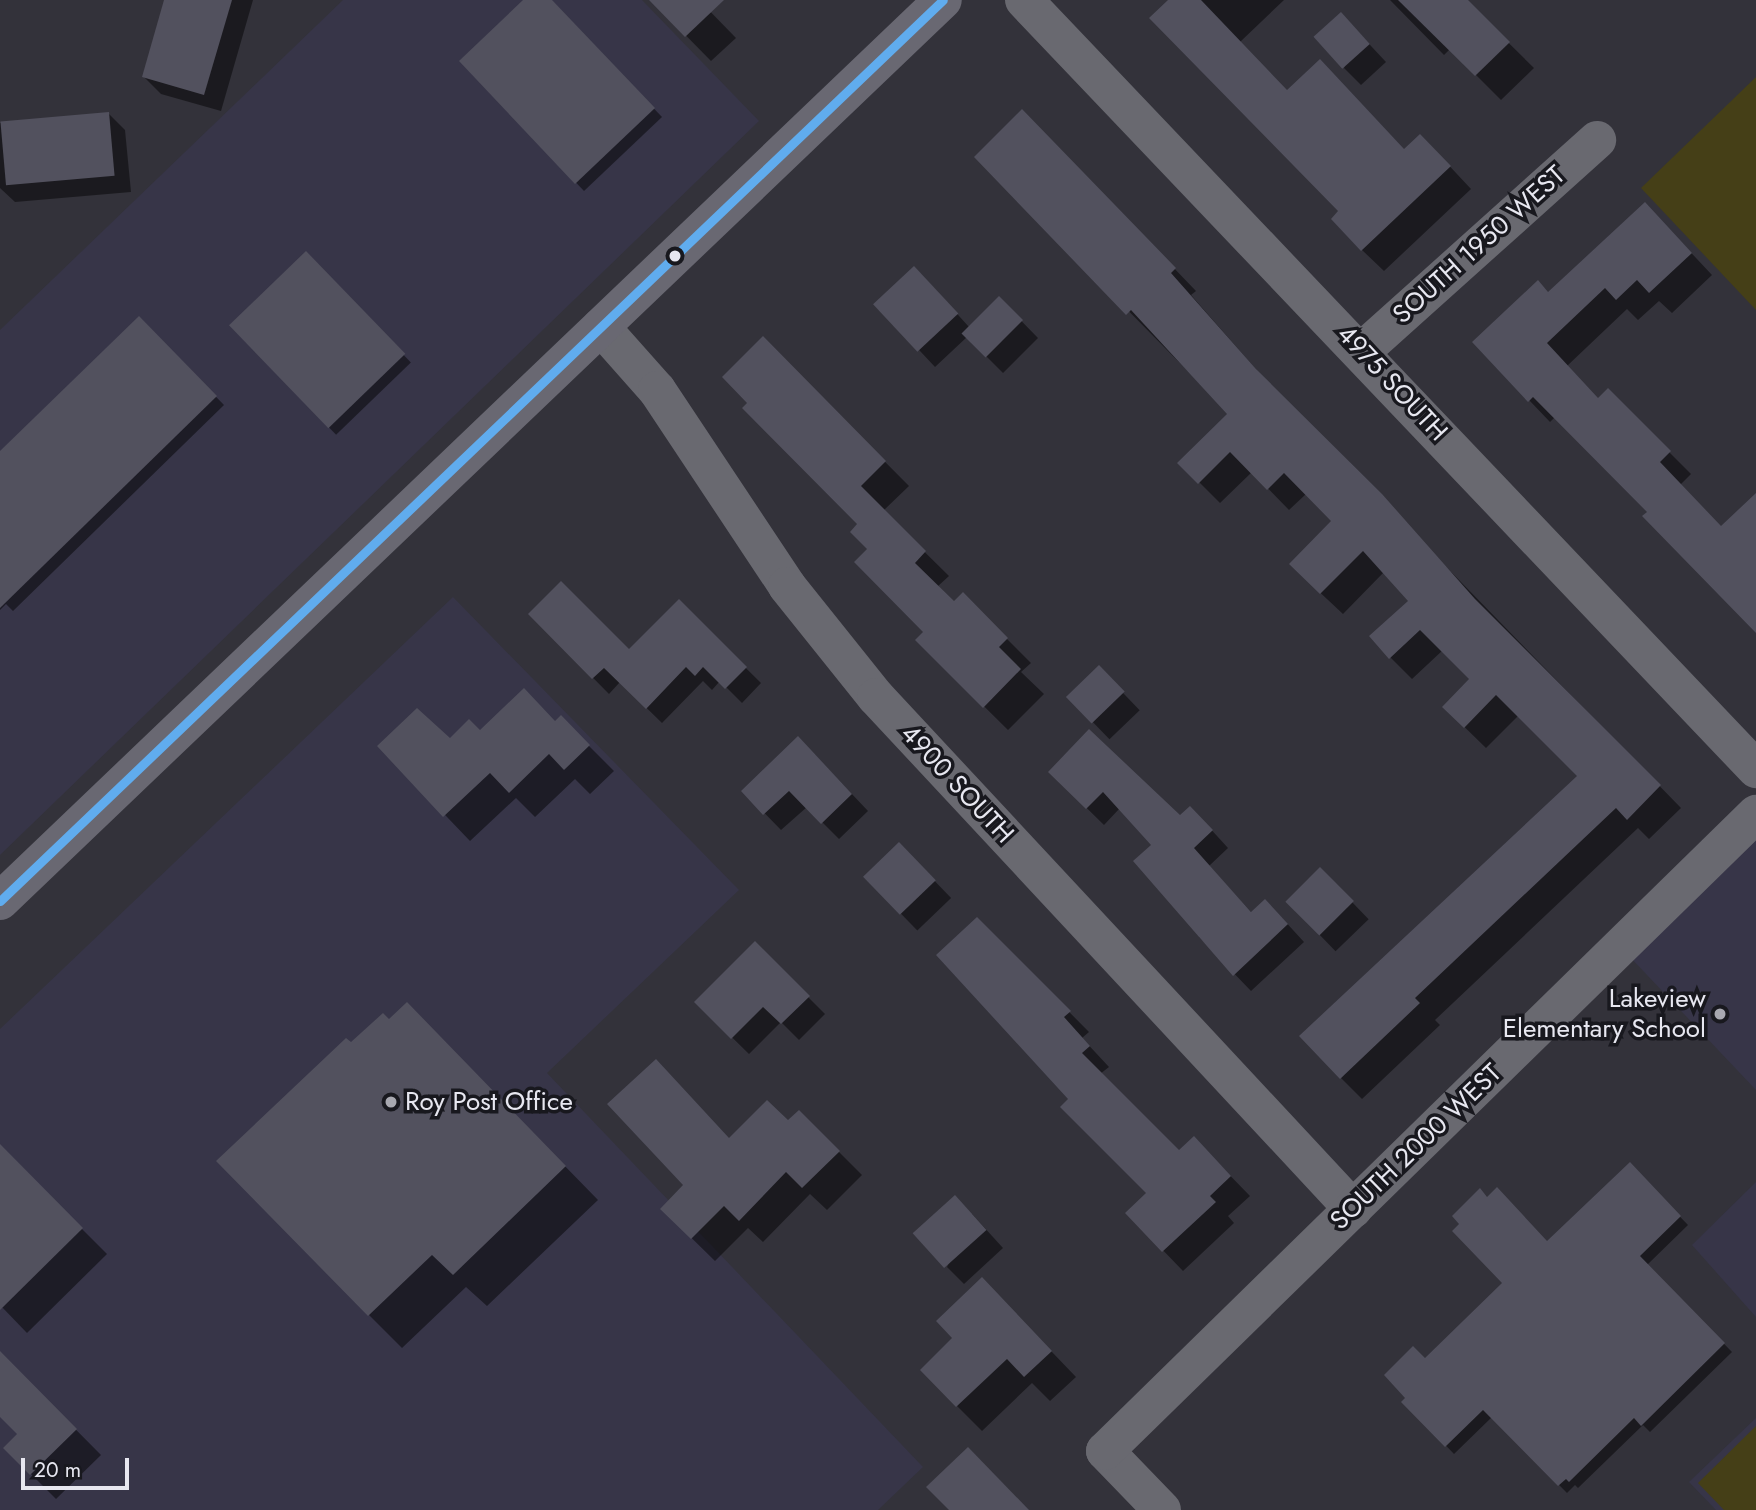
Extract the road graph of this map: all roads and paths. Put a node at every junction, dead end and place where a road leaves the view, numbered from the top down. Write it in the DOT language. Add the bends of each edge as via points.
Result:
graph roads {
  1 [pos="943,0"];
  2 [pos="1024,0"];
  3 [pos="1597,140"];
  4 [pos="601,327"];
  5 [pos="1362,351"];
  6 [pos="1756,769"];
  7 [pos="1756,814"];
  8 [pos="0,901"];
  9 [pos="1353,1209"];
  10 [pos="1162,1510"];
  1 -- 4 [label="main road"];
  2 -- 5 [label="street, 4975 SOUTH"];
  3 -- 5 [label="street, SOUTH 1950 WEST"];
  4 -- 8 [label="main road"];
  4 -- 9 [label="street, 4900 SOUTH" via="657,390 788,586 876,697"];
  5 -- 6 [label="street, 4975 SOUTH"];
  7 -- 9 [label="street, SOUTH 2000 WEST"];
  9 -- 10 [label="street, SOUTH 2000 WEST" via="1105,1451"];
}
